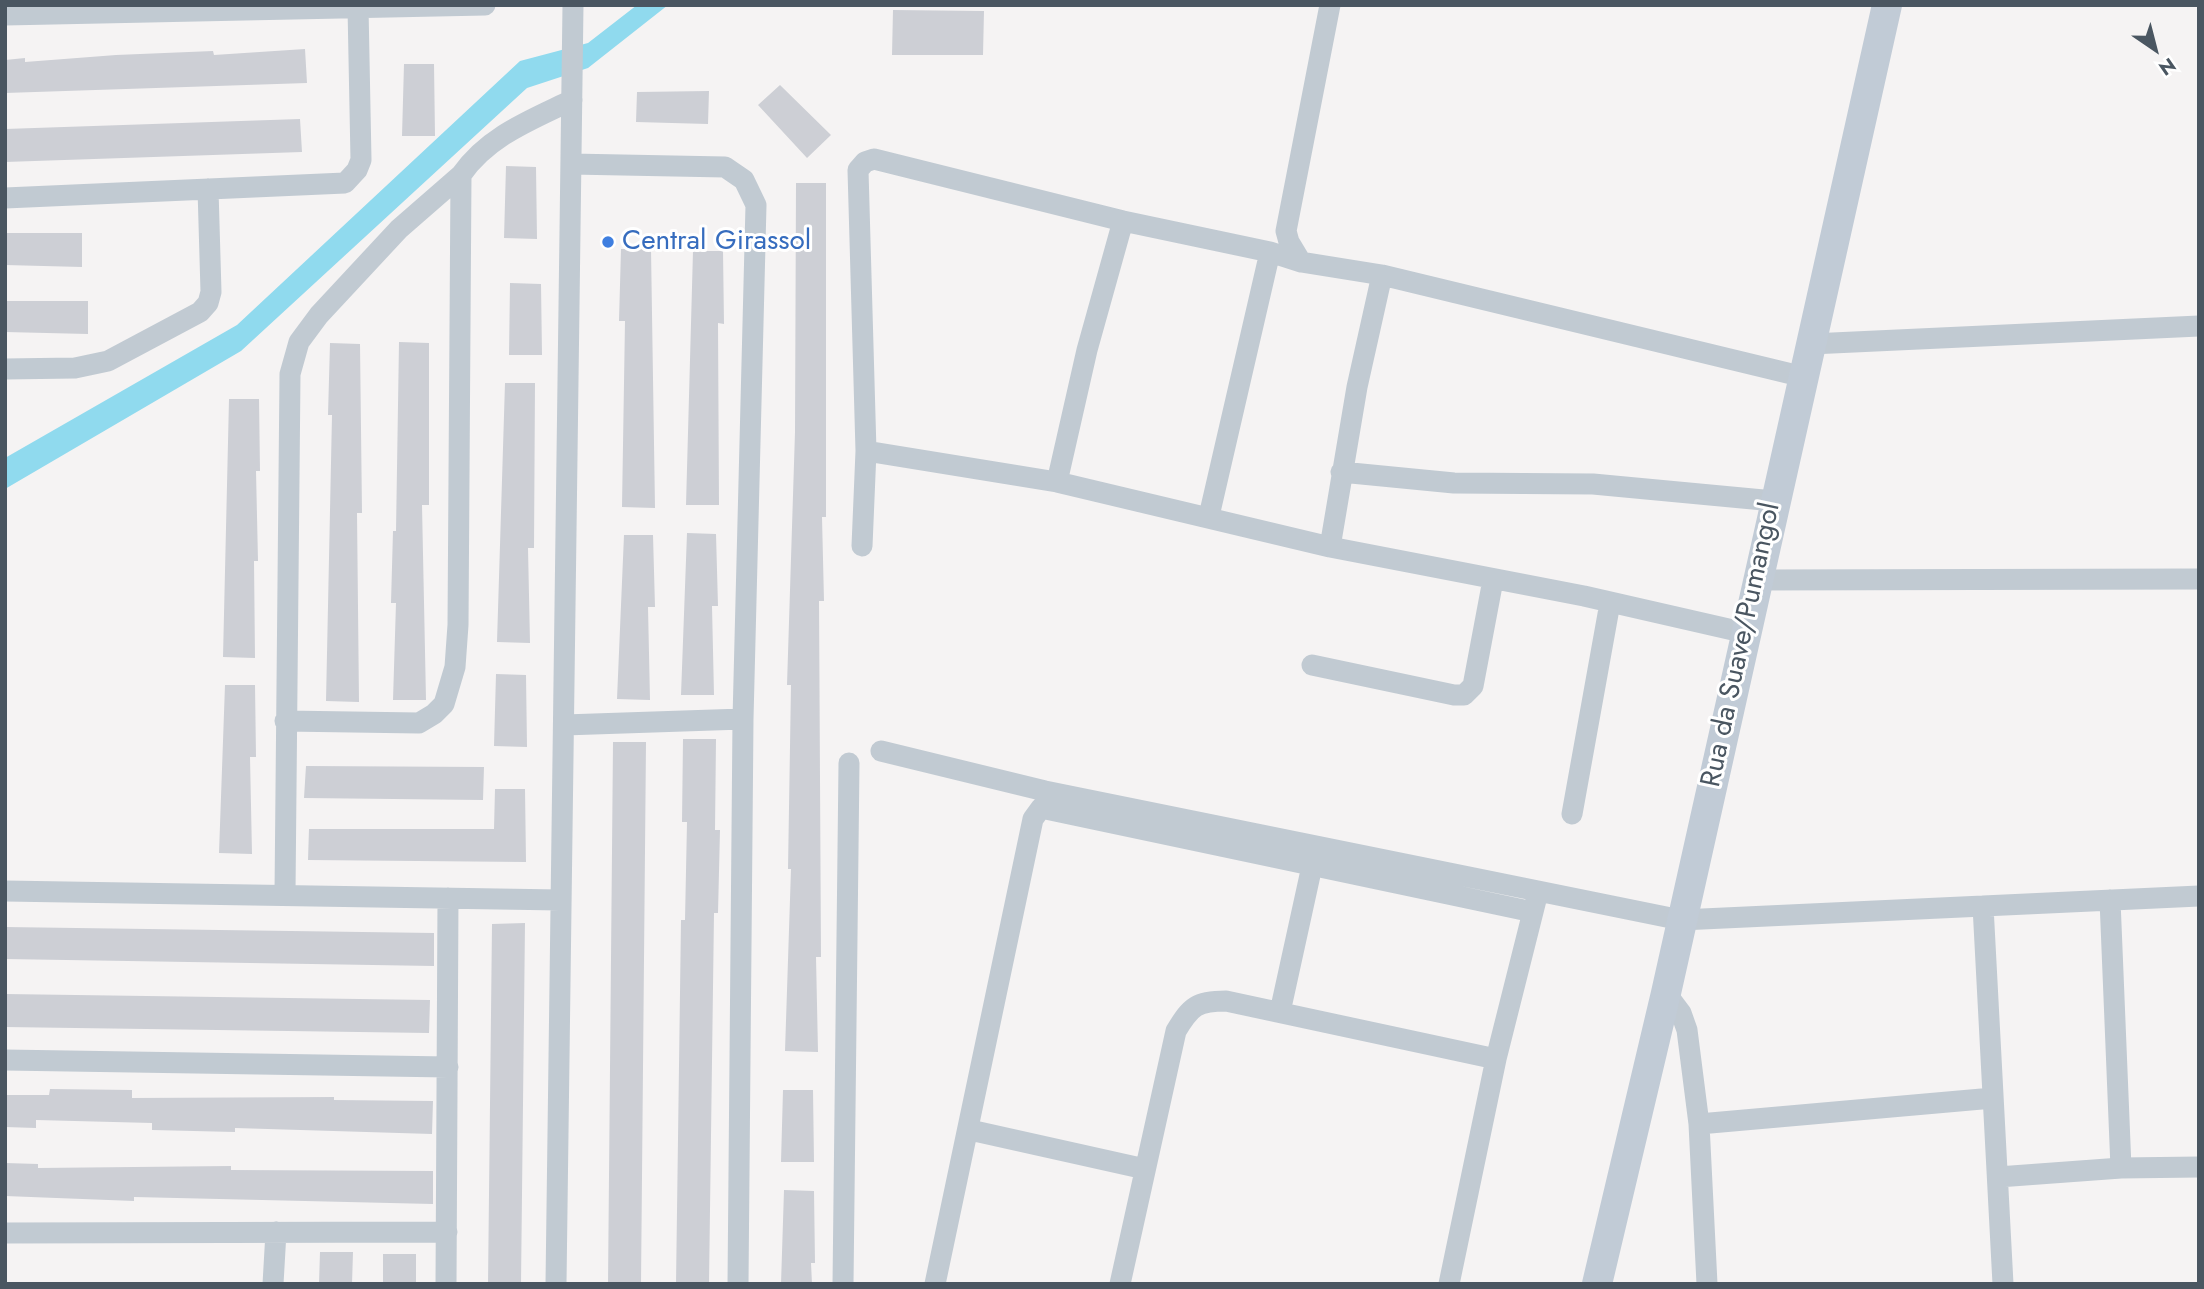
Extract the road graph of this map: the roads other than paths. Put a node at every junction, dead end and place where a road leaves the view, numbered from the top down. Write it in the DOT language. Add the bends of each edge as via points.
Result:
graph roads {
  1 [pos="485,5"];
  2 [pos="573,5"];
  3 [pos="1330,5"];
  4 [pos="1886,5"];
  5 [pos="358,7"];
  6 [pos="5,15"];
  7 [pos="572,100"];
  8 [pos="571,163"];
  9 [pos="461,175"];
  10 [pos="208,189"];
  11 [pos="5,198"];
  12 [pos="1123,221"];
  13 [pos="1270,252"];
  14 [pos="1301,262"];
  15 [pos="1382,275"];
  16 [pos="2199,326"];
  17 [pos="1811,344"];
  18 [pos="5,369"];
  19 [pos="1804,377"];
  20 [pos="866,451"];
  21 [pos="1341,472"];
  22 [pos="1056,481"];
  23 [pos="1774,501"];
  24 [pos="1209,516"];
  25 [pos="862,546"];
  26 [pos="1330,547"];
  27 [pos="2199,579"];
  28 [pos="1493,580"];
  29 [pos="1757,580"];
  30 [pos="1609,603"];
  31 [pos="1746,633"];
  32 [pos="1312,665"];
  33 [pos="743,719"];
  34 [pos="285,721"];
  35 [pos="564,725"];
  36 [pos="881,751"];
  37 [pos="849,763"];
  38 [pos="1572,814"];
  39 [pos="1312,866"];
  40 [pos="5,891"];
  41 [pos="1539,891"];
  42 [pos="285,893"];
  43 [pos="2199,896"];
  44 [pos="447,898"];
  45 [pos="560,900"];
  46 [pos="2110,900"];
  47 [pos="1983,906"];
  48 [pos="1533,912"];
  49 [pos="1681,920"];
  50 [pos="1666,993"];
  51 [pos="1280,1012"];
  52 [pos="1496,1059"];
  53 [pos="5,1060"];
  54 [pos="448,1067"];
  55 [pos="1993,1098"];
  56 [pos="1699,1124"];
  57 [pos="970,1130"];
  58 [pos="2199,1167"];
  59 [pos="2121,1168"];
  60 [pos="1145,1169"];
  61 [pos="1998,1177"];
  62 [pos="276,1232"];
  63 [pos="447,1232"];
  64 [pos="5,1233"];
  65 [pos="273,1284"];
  66 [pos="446,1284"];
  67 [pos="556,1284"];
  68 [pos="738,1284"];
  69 [pos="843,1284"];
  70 [pos="936,1284"];
  71 [pos="1120,1284"];
  72 [pos="1449,1284"];
  73 [pos="1597,1284"];
  74 [pos="1707,1284"];
  75 [pos="2003,1284"];
  1 -- 5 [label="street"];
  2 -- 7 [label="street"];
  3 -- 14 [label="street" via="1286,231"];
  4 -- 17 [label="street, Rua da Suave/Pumangol"];
  5 -- 6 [label="street"];
  5 -- 10 [label="street" via="361,160 351,179 345,183"];
  7 -- 8 [label="street"];
  7 -- 9 [label="street" via="510,131 475,156"];
  8 -- 33 [label="street" via="726,167 753,192"];
  8 -- 35 [label="street"];
  9 -- 34 [label="street" via="399,229 299,342 290,374"];
  9 -- 34 [label="street" via="458,625 455,667 444,704 419,723"];
  10 -- 11 [label="street"];
  10 -- 18 [label="street" via="211,292 200,312 107,361 75,368"];
  12 -- 13 [label="street"];
  12 -- 20 [label="street" via="874,159 865,162 858,170"];
  12 -- 22 [label="street"];
  13 -- 14 [label="street"];
  13 -- 24 [label="street"];
  14 -- 15 [label="street"];
  15 -- 19 [label="street"];
  15 -- 21 [label="street"];
  16 -- 17 [label="street"];
  17 -- 19 [label="street, Rua da Suave/Pumangol"];
  19 -- 23 [label="street, Rua da Suave/Pumangol"];
  20 -- 22 [label="street"];
  20 -- 25 [label="street"];
  21 -- 23 [label="street" via="1454,483 1593,484"];
  21 -- 26 [label="street"];
  22 -- 24 [label="street"];
  23 -- 29 [label="street, Rua da Suave/Pumangol"];
  24 -- 26 [label="street"];
  26 -- 28 [label="street"];
  27 -- 29 [label="street"];
  28 -- 30 [label="street"];
  28 -- 32 [label="street" via="1473,686 1464,695"];
  29 -- 31 [label="street, Rua da Suave/Pumangol"];
  30 -- 31 [label="street"];
  30 -- 38 [label="street"];
  31 -- 49 [label="street, Rua da Suave/Pumangol"];
  33 -- 35 [label="street"];
  33 -- 68 [label="street"];
  34 -- 42 [label="street"];
  35 -- 45 [label="street"];
  36 -- 41 [label="street" via="1045,791"];
  37 -- 69 [label="street"];
  39 -- 48 [label="street"];
  39 -- 51 [label="street"];
  39 -- 57 [label="street" via="1041,808 1035,813"];
  40 -- 42 [label="street"];
  41 -- 48 [label="street"];
  41 -- 49 [label="street"];
  42 -- 44 [label="street"];
  43 -- 46 [label="street"];
  44 -- 45 [label="street"];
  44 -- 54 [label="street"];
  45 -- 67 [label="street"];
  46 -- 47 [label="street"];
  46 -- 59 [label="street"];
  47 -- 49 [label="street"];
  47 -- 55 [label="street"];
  48 -- 52 [label="street"];
  49 -- 50 [label="street, Rua da Suave/Pumangol"];
  50 -- 56 [label="street" via="1685,1021"];
  50 -- 73 [label="street, Rua da Suave/Pumangol"];
  51 -- 52 [label="street"];
  51 -- 60 [label="street" via="1203,1001 1186,1014 1176,1031"];
  52 -- 72 [label="street"];
  53 -- 54 [label="street"];
  54 -- 63 [label="street"];
  55 -- 56 [label="street"];
  55 -- 61 [label="street"];
  56 -- 74 [label="street"];
  57 -- 60 [label="street"];
  57 -- 70 [label="street"];
  58 -- 59 [label="street"];
  59 -- 61 [label="street"];
  60 -- 71 [label="street"];
  61 -- 75 [label="street"];
  62 -- 63 [label="street"];
  62 -- 64 [label="street"];
  62 -- 65 [label="street"];
  63 -- 66 [label="street"];
}
